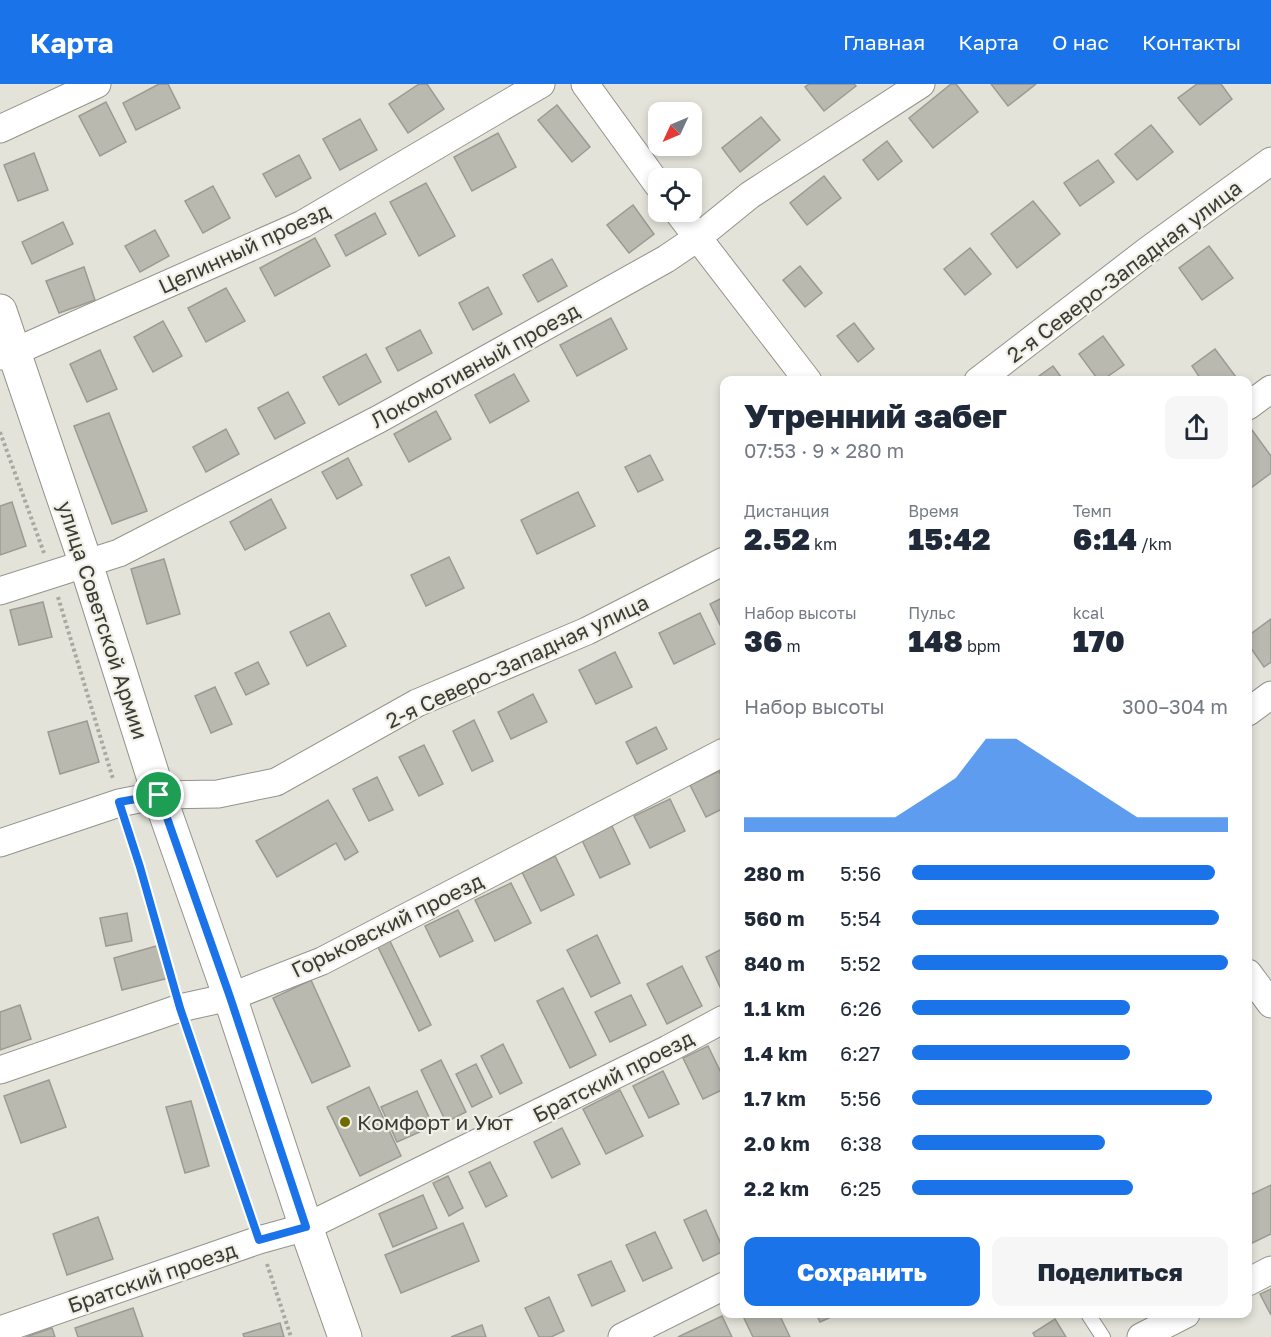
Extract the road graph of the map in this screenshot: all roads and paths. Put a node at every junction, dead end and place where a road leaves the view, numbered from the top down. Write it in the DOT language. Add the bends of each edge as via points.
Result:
graph roads {
  1 [pos="97,84"];
  2 [pos="541,84"];
  3 [pos="585,84"];
  4 [pos="921,84"];
  5 [pos="0,129"];
  6 [pos="1271,161"];
  7 [pos="648,170"];
  8 [pos="686,222"];
  9 [pos="698,238"];
  10 [pos="0,311"];
  11 [pos="7,354"];
  12 [pos="804,376"];
  13 [pos="984,376"];
  14 [pos="1271,389"];
  15 [pos="1252,403"];
  16 [pos="0,432"];
  17 [pos="720,563"];
  18 [pos="86,564"];
  19 [pos="52,574"];
  20 [pos="0,591"];
  21 [pos="1271,695"];
  22 [pos="1252,709"];
  23 [pos="720,754"];
  24 [pos="159,795"];
  25 [pos="119,802"];
  26 [pos="0,843"];
  27 [pos="1252,979"];
  28 [pos="230,997"];
  29 [pos="1264,998"];
  30 [pos="180,1008"];
  31 [pos="720,1021"];
  32 [pos="0,1070"];
  33 [pos="306,1227"];
  34 [pos="259,1240"];
  35 [pos="1271,1270"];
  36 [pos="1252,1280"];
  37 [pos="720,1288"];
  38 [pos="1090,1318"];
  39 [pos="1178,1318"];
  40 [pos="0,1330"];
  41 [pos="652,1331"];
  42 [pos="291,1337"];
  43 [pos="345,1337"];
  44 [pos="622,1337"];
  45 [pos="1102,1337"];
  46 [pos="1141,1337"];
  1 -- 5 [label="street"];
  2 -- 11 [label="street, Целинный проезд" via="303,225"];
  3 -- 7 [label="street"];
  4 -- 9 [label="street, Локомотивный проезд" via="750,195"];
  6 -- 13 [label="street, 2-я Северо-Западная улица"];
  8 -- 9 [label="street"];
  9 -- 12 [label="street"];
  9 -- 18 [label="street, Локомотивный проезд" via="379,419 119,553"];
  10 -- 11 [label="street, улица Советской Армии"];
  11 -- 18 [label="street, улица Советской Армии"];
  14 -- 15 [label="street"];
  16 -- 19 [label="path"];
  17 -- 24 [label="street, 2-я Северо-Западная улица" via="587,632 417,703 276,782 218,794"];
  18 -- 19 [label="street, Локомотивный проезд"];
  18 -- 24 [label="street, улица Советской Армии"];
  19 -- 20 [label="street, Локомотивный проезд"];
  19 -- 25 [label="path"];
  21 -- 22 [label="street"];
  23 -- 28 [label="street, Горьковский проезд" via="322,961"];
  24 -- 25 [label="street, 2-я Северо-Западная улица"];
  24 -- 28 [label="street, улица Советской Армии"];
  25 -- 26 [label="street, 2-я Северо-Западная улица"];
  25 -- 30 [label="path"];
  27 -- 29 [label="street"];
  28 -- 30 [label="street, Горьковский проезд"];
  28 -- 33 [label="street, улица Советской Армии"];
  30 -- 32 [label="street, Горьковский проезд"];
  30 -- 34 [label="path"];
  31 -- 33 [label="street, Братский проезд"];
  33 -- 34 [label="street, Братский проезд"];
  33 -- 43 [label="street, улица Советской Армии"];
  34 -- 40 [label="street, Братский проезд"];
  34 -- 42 [label="path"];
  35 -- 36 [label="street"];
  37 -- 41 [label="street"];
  38 -- 45 [label="lane"];
  39 -- 46 [label="street"];
  41 -- 44 [label="street"];
}
